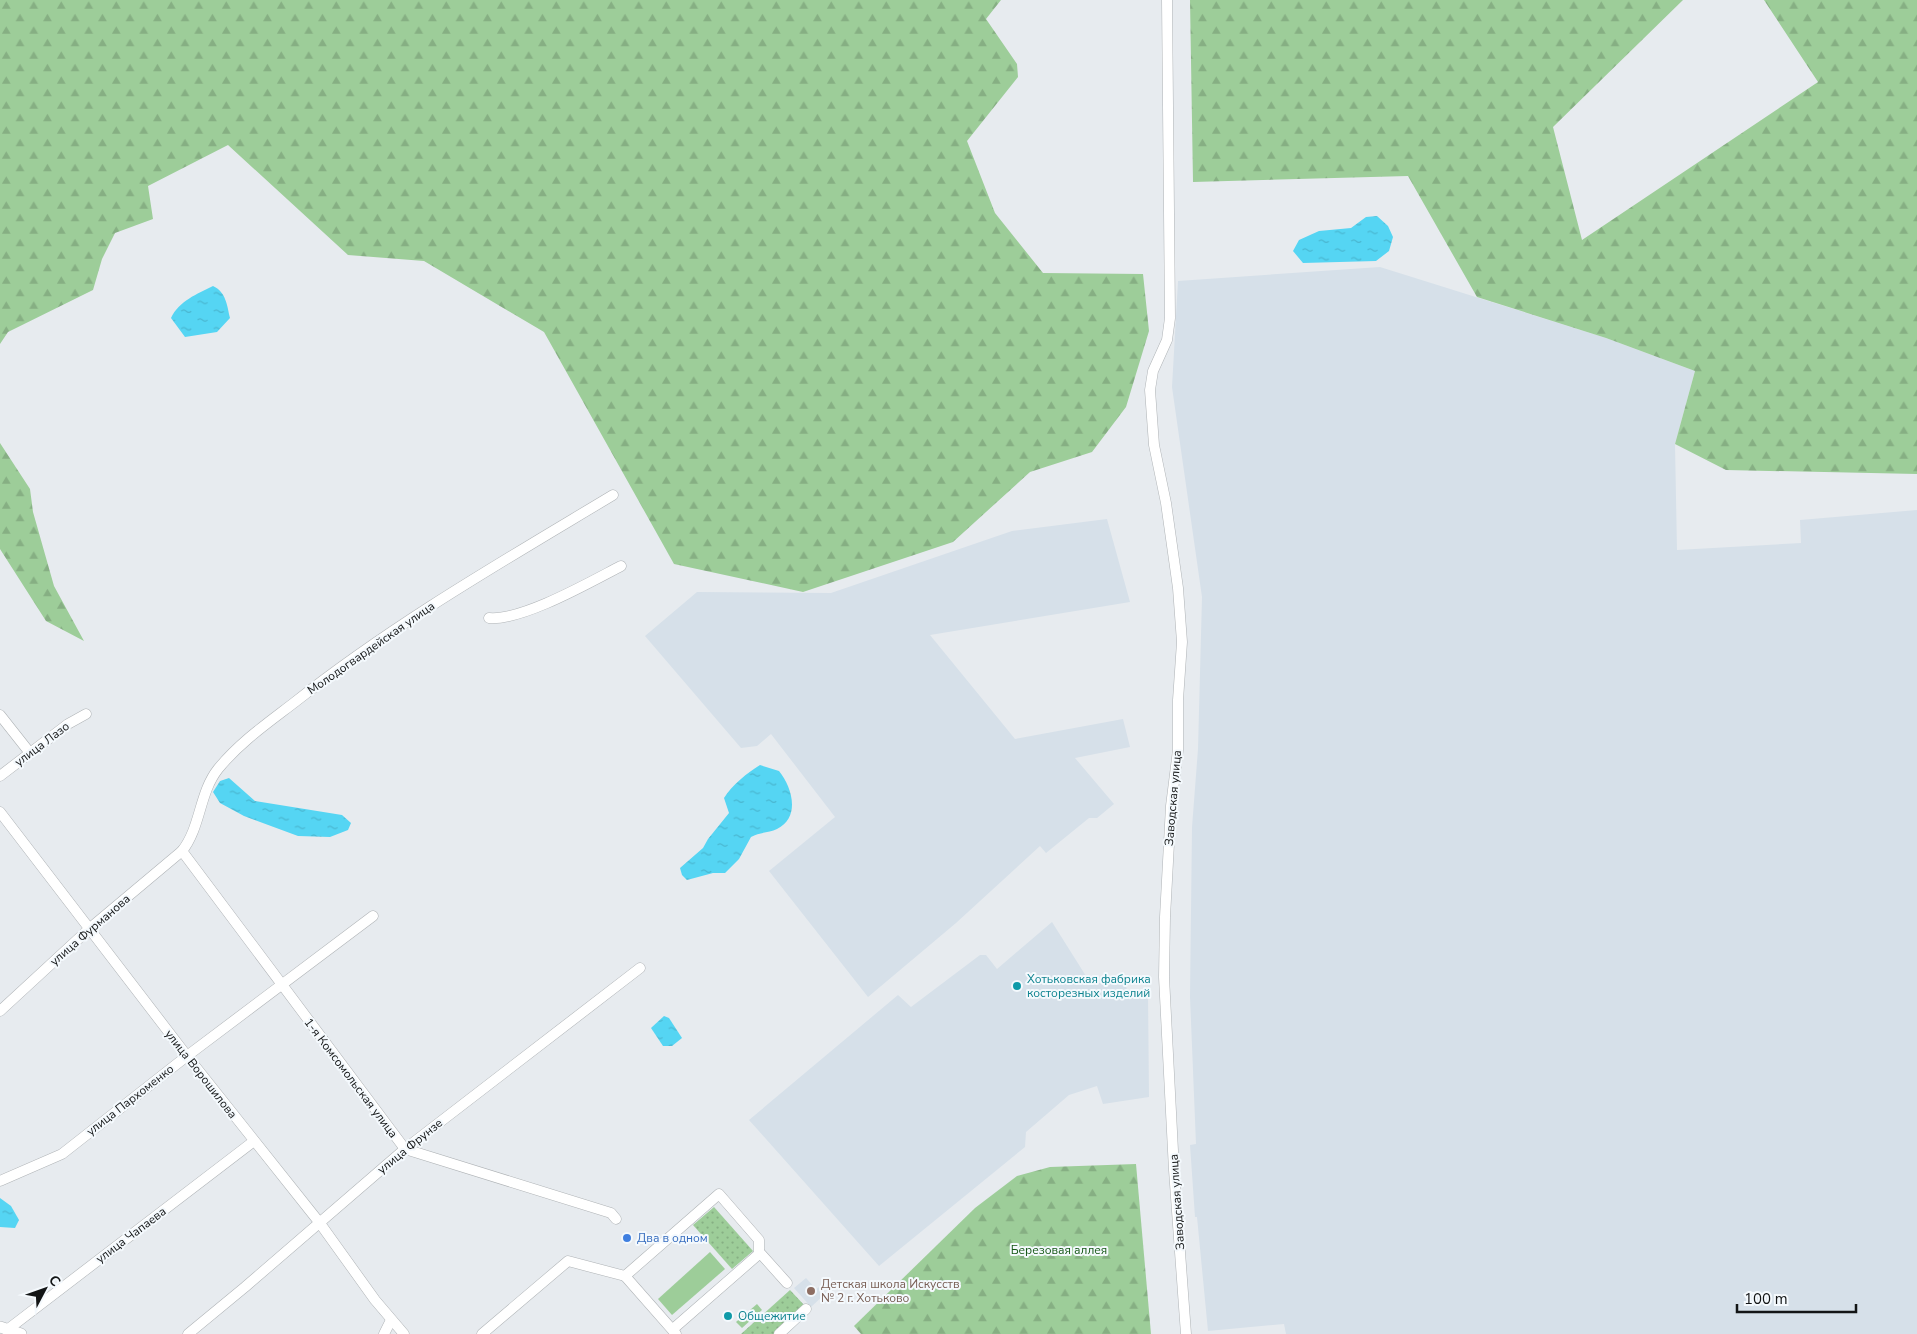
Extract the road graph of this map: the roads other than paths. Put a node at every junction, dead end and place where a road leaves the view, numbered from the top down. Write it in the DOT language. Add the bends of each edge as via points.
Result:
graph roads {
  1 [pos="1167,0"];
  2 [pos="613,495"];
  3 [pos="621,566"];
  4 [pos="489,618"];
  5 [pos="86,714"];
  6 [pos="0,715"];
  7 [pos="30,753"];
  8 [pos="0,776"];
  9 [pos="0,812"];
  10 [pos="182,852"];
  11 [pos="373,916"];
  12 [pos="90,929"];
  13 [pos="640,968"];
  14 [pos="281,985"];
  15 [pos="0,1010"];
  16 [pos="188,1056"];
  17 [pos="254,1141"];
  18 [pos="405,1149"];
  19 [pos="0,1182"];
  20 [pos="616,1219"];
  21 [pos="319,1222"];
  22 [pos="759,1254"];
  23 [pos="625,1276"];
  24 [pos="787,1283"];
  25 [pos="806,1309"];
  26 [pos="392,1320"];
  27 [pos="11,1331"];
  28 [pos="675,1332"];
  29 [pos="188,1334"];
  30 [pos="384,1334"];
  31 [pos="404,1334"];
  32 [pos="482,1334"];
  33 [pos="779,1334"];
  34 [pos="1186,1334"];
  1 -- 34 [label="street, Заводская улица" via="1169,329 1150,390 1154,445 1166,503 1182,642 1164,977"];
  2 -- 10 [label="street, Молодогвардейская улица" via="416,614 306,693 245,742 217,770 208,785 191,838"];
  3 -- 4 [label="street" via="510,617"];
  5 -- 7 [label="street, улица Лазо"];
  6 -- 7 [label="street"];
  7 -- 8 [label="street, улица Лазо"];
  9 -- 12 [label="street, улица Ворошилова"];
  10 -- 12 [label="street, улица Фурманова"];
  10 -- 14 [label="street, 1-я Комсомольская улица"];
  11 -- 14 [label="street, улица Пархоменко"];
  12 -- 15 [label="street, улица Фурманова"];
  12 -- 16 [label="street, улица Ворошилова"];
  13 -- 18 [label="street, улица Фрунзе"];
  14 -- 16 [label="street, улица Пархоменко"];
  14 -- 18 [label="street, 1-я Комсомольская улица"];
  16 -- 17 [label="street, улица Ворошилова"];
  16 -- 19 [label="street, улица Пархоменко" via="62,1154"];
  17 -- 21 [label="street, улица Ворошилова"];
  17 -- 27 [label="street, улица Чапаева"];
  18 -- 20 [label="street, 1-я Комсомольская улица" via="610,1213"];
  18 -- 21 [label="street, улица Фрунзе"];
  21 -- 26 [label="street, улица Ворошилова"];
  21 -- 29 [label="street, улица Фрунзе"];
  22 -- 23 [label="street" via="759,1240 719,1194"];
  22 -- 24 [label="street"];
  22 -- 28 [label="street"];
  23 -- 28 [label="street"];
  23 -- 32 [label="street" via="568,1261"];
  25 -- 33 [label="street"];
  26 -- 30 [label="street"];
  26 -- 31 [label="street, улица Ворошилова"];
}
